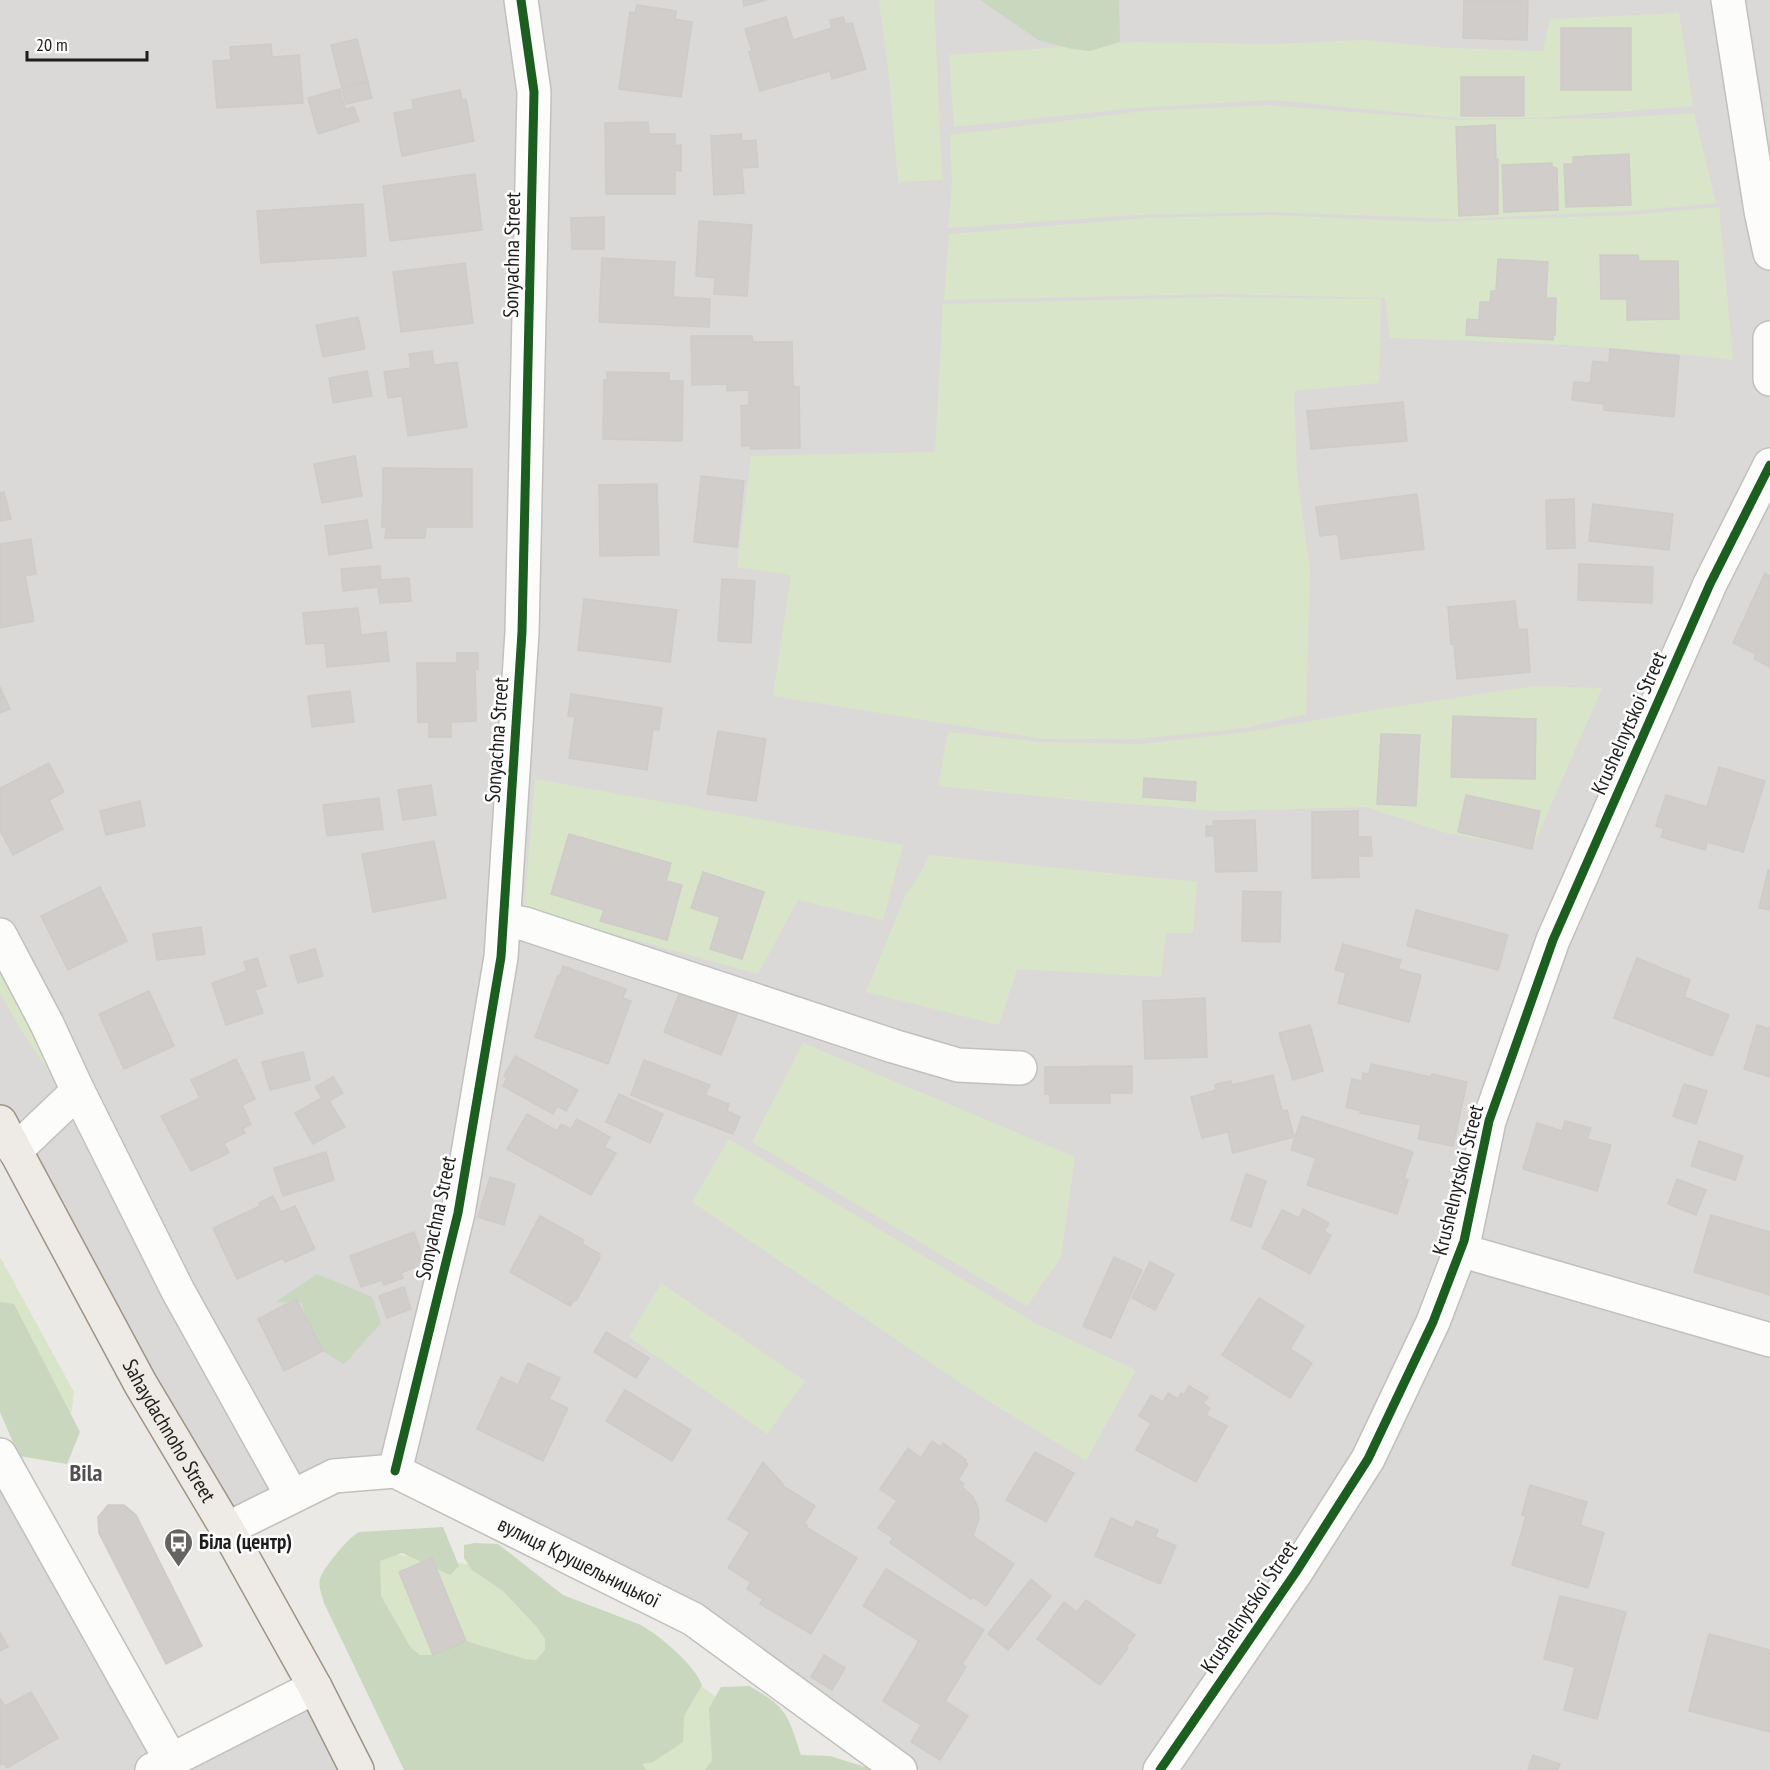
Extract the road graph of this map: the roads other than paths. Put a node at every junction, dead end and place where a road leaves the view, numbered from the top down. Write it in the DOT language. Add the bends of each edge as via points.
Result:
graph roads {
  1 [pos="521,0"];
  2 [pos="1728,0"];
  3 [pos="1770,253"];
  4 [pos="1770,338"];
  5 [pos="1770,379"];
  6 [pos="1770,465"];
  7 [pos="504,920"];
  8 [pos="0,935"];
  9 [pos="1020,1068"];
  10 [pos="78,1091"];
  11 [pos="0,1122"];
  12 [pos="15,1150"];
  13 [pos="1460,1250"];
  14 [pos="1770,1340"];
  15 [pos="0,1455"];
  16 [pos="395,1471"];
  17 [pos="292,1497"];
  18 [pos="227,1529"];
  19 [pos="315,1687"];
  20 [pos="162,1765"];
  21 [pos="357,1770"];
  22 [pos="900,1770"];
  23 [pos="1160,1770"];
  1 -- 7 [label="street, Sonyachna Street" via="534,93 522,632"];
  2 -- 3 [label="street"];
  4 -- 5 [label="street"];
  6 -- 13 [label="street, Krushelnytskoi Street" via="1710,584 1553,940 1489,1121"];
  7 -- 9 [label="street" via="958,1065"];
  7 -- 16 [label="street, Sonyachna Street" via="458,1213"];
  8 -- 10 [label="street"];
  10 -- 12 [label="street"];
  10 -- 17 [label="street" via="178,1291"];
  11 -- 12 [label="main road, Sahaydachnoho Street"];
  12 -- 18 [label="main road, Sahaydachnoho Street" via="140,1383"];
  13 -- 14 [label="street"];
  13 -- 23 [label="street, Krushelnytskoi Street" via="1433,1322 1368,1459"];
  15 -- 20 [label="street"];
  16 -- 17 [label="street" via="334,1476"];
  16 -- 22 [label="street, вулиця Крушельницької" via="693,1619"];
  17 -- 18 [label="street"];
  18 -- 19 [label="main road, Sahaydachnoho Street"];
  19 -- 20 [label="street"];
  19 -- 21 [label="main road, Sahaydachnoho Street"];
}
